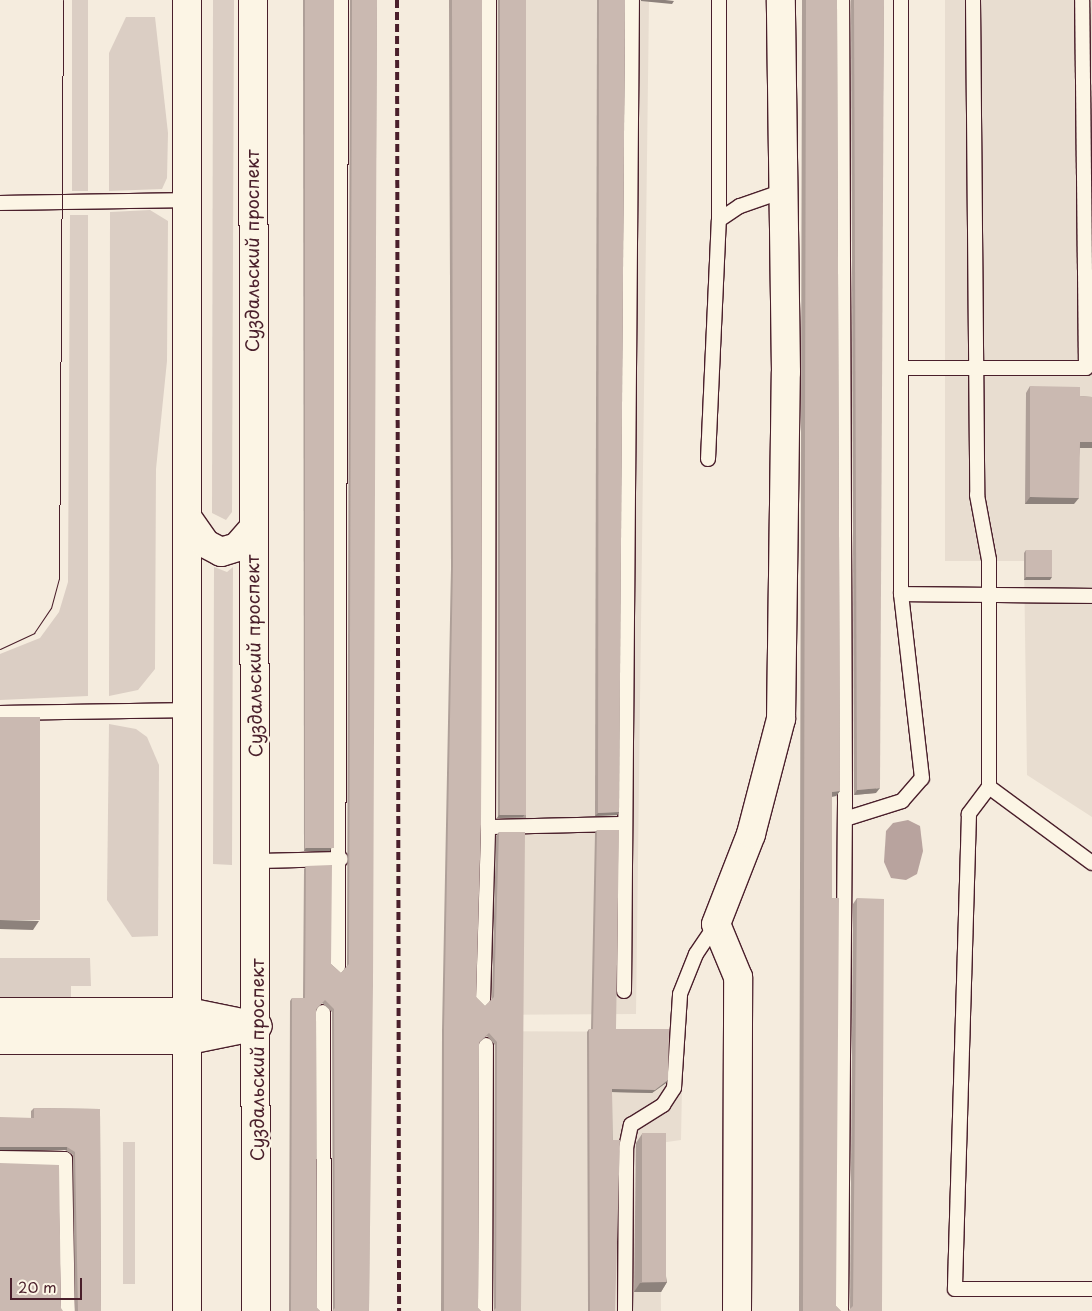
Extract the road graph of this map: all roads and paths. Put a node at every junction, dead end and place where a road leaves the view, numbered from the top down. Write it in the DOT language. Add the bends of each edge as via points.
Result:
graph roads {
  1 [pos="187,0"];
  2 [pos="253,0"];
  3 [pos="341,0"];
  4 [pos="489,0"];
  5 [pos="632,0"];
  6 [pos="719,0"];
  7 [pos="781,0"];
  8 [pos="842,0"];
  9 [pos="901,0"];
  10 [pos="973,0"];
  11 [pos="1082,0"];
  12 [pos="783,191"];
  13 [pos="187,200"];
  14 [pos="0,203"];
  15 [pos="719,220"];
  16 [pos="902,368"];
  17 [pos="974,369"];
  18 [pos="708,459"];
  19 [pos="189,520"];
  20 [pos="252,530"];
  21 [pos="900,594"];
  22 [pos="988,596"];
  23 [pos="1092,596"];
  24 [pos="188,710"];
  25 [pos="0,713"];
  26 [pos="989,787"];
  27 [pos="845,819"];
  28 [pos="624,824"];
  29 [pos="488,827"];
  30 [pos="341,859"];
  31 [pos="257,861"];
  32 [pos="1092,863"];
  33 [pos="716,924"];
  34 [pos="338,967"];
  35 [pos="624,990"];
  36 [pos="484,1000"];
  37 [pos="0,1012"];
  38 [pos="188,1012"];
  39 [pos="323,1012"];
  40 [pos="258,1026"];
  41 [pos="0,1040"];
  42 [pos="188,1040"];
  43 [pos="486,1045"];
  44 [pos="0,1158"];
  45 [pos="1092,1290"];
  46 [pos="68,1311"];
  47 [pos="187,1311"];
  48 [pos="256,1311"];
  49 [pos="324,1311"];
  50 [pos="485,1311"];
  51 [pos="625,1311"];
  52 [pos="737,1311"];
  53 [pos="841,1311"];
  1 -- 13 [label="main road"];
  2 -- 20 [label="main road, Суздальский проспект"];
  3 -- 30 [label="lane"];
  4 -- 29 [label="lane"];
  5 -- 28 [label="lane"];
  6 -- 15 [label="lane"];
  7 -- 12 [label="main road"];
  8 -- 27 [label="lane"];
  9 -- 16 [label="lane"];
  10 -- 17 [label="lane"];
  11 -- 17 [label="lane" via="1086,368"];
  12 -- 15 [label="lane" via="740,206"];
  12 -- 33 [label="main road" via="781,718 751,834"];
  13 -- 14 [label="lane"];
  13 -- 19 [label="main road"];
  15 -- 18 [label="lane"];
  16 -- 17 [label="lane"];
  16 -- 21 [label="lane"];
  17 -- 22 [label="lane" via="977,496 989,560"];
  19 -- 20 [label="main road" via="206,544 221,552 237,547"];
  19 -- 24 [label="main road"];
  20 -- 31 [label="main road, Суздальский проспект"];
  21 -- 22 [label="lane"];
  21 -- 27 [label="lane" via="922,778 902,801"];
  22 -- 23 [label="lane"];
  22 -- 26 [label="lane"];
  24 -- 25 [label="lane"];
  24 -- 38 [label="main road"];
  26 -- 32 [label="lane"];
  26 -- 45 [label="lane" via="969,814 955,1288"];
  27 -- 53 [label="lane"];
  28 -- 29 [label="lane"];
  28 -- 35 [label="lane"];
  29 -- 36 [label="lane"];
  30 -- 31 [label="lane"];
  30 -- 34 [label="lane"];
  31 -- 40 [label="main road, Суздальский проспект"];
  33 -- 51 [label="lane" via="696,954 680,994 674,1088 663,1105 631,1125 626,1148"];
  33 -- 52 [label="main road" via="738,978"];
  37 -- 38 [label="main road"];
  38 -- 40 [label="main road"];
  38 -- 42 [label="main road"];
  39 -- 49 [label="lane"];
  40 -- 42 [label="main road"];
  40 -- 48 [label="main road, Суздальский проспект"];
  41 -- 42 [label="main road"];
  42 -- 47 [label="main road"];
  43 -- 50 [label="lane"];
  44 -- 46 [label="lane" via="65,1158"];
}
